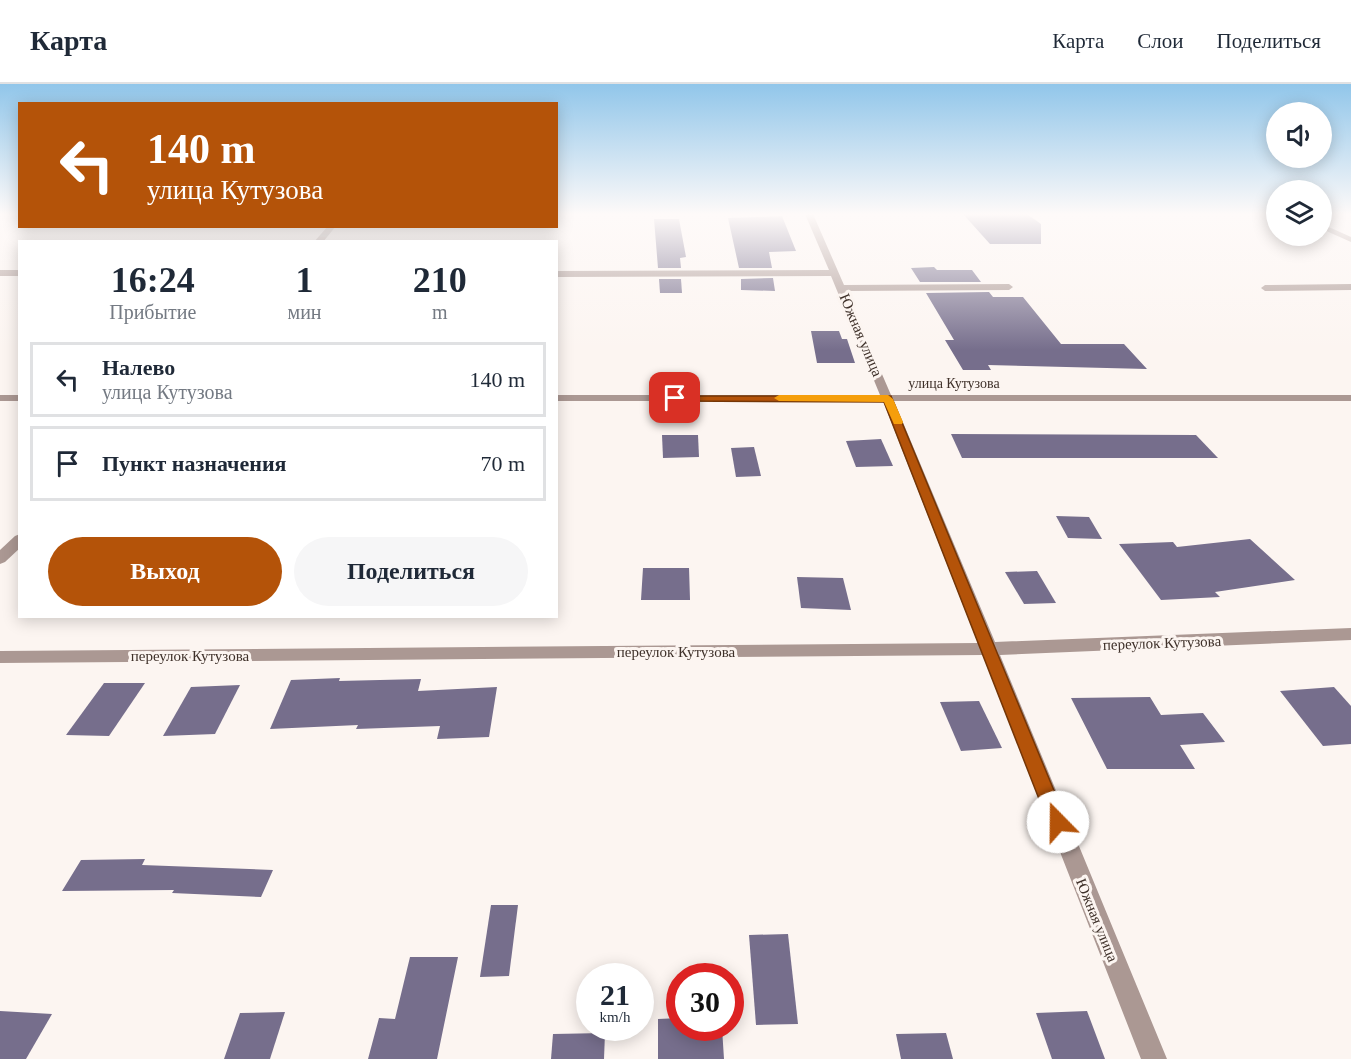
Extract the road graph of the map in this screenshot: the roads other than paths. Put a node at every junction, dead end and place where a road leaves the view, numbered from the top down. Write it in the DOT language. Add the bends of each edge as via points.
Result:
graph roads {
  1 [pos="829,260"];
  2 [pos="0,273"];
  3 [pos="18,273"];
  4 [pos="558,274"];
  5 [pos="838,280"];
  6 [pos="1009,287"];
  7 [pos="1351,287"];
  8 [pos="1265,288"];
  9 [pos="0,398"];
  10 [pos="18,398"];
  11 [pos="558,398"];
  12 [pos="1351,398"];
  13 [pos="888,399"];
  14 [pos="18,541"];
  15 [pos="0,559"];
  16 [pos="1351,634"];
  17 [pos="988,649"];
  18 [pos="0,657"];
  19 [pos="1154,1059"];
  1 -- 5 [label="street, Южная улица"];
  2 -- 3 [label="street"];
  4 -- 5 [label="street"];
  5 -- 6 [label="street"];
  5 -- 13 [label="street, Южная улица"];
  7 -- 8 [label="street"];
  9 -- 10 [label="street"];
  11 -- 13 [label="street, улица Кутузова"];
  12 -- 13 [label="street, улица Кутузова"];
  13 -- 17 [label="street, Южная улица"];
  14 -- 15 [label="street"];
  16 -- 17 [label="street, переулок Кутузова"];
  17 -- 18 [label="street, переулок Кутузова"];
  17 -- 19 [label="street, Южная улица"];
}
